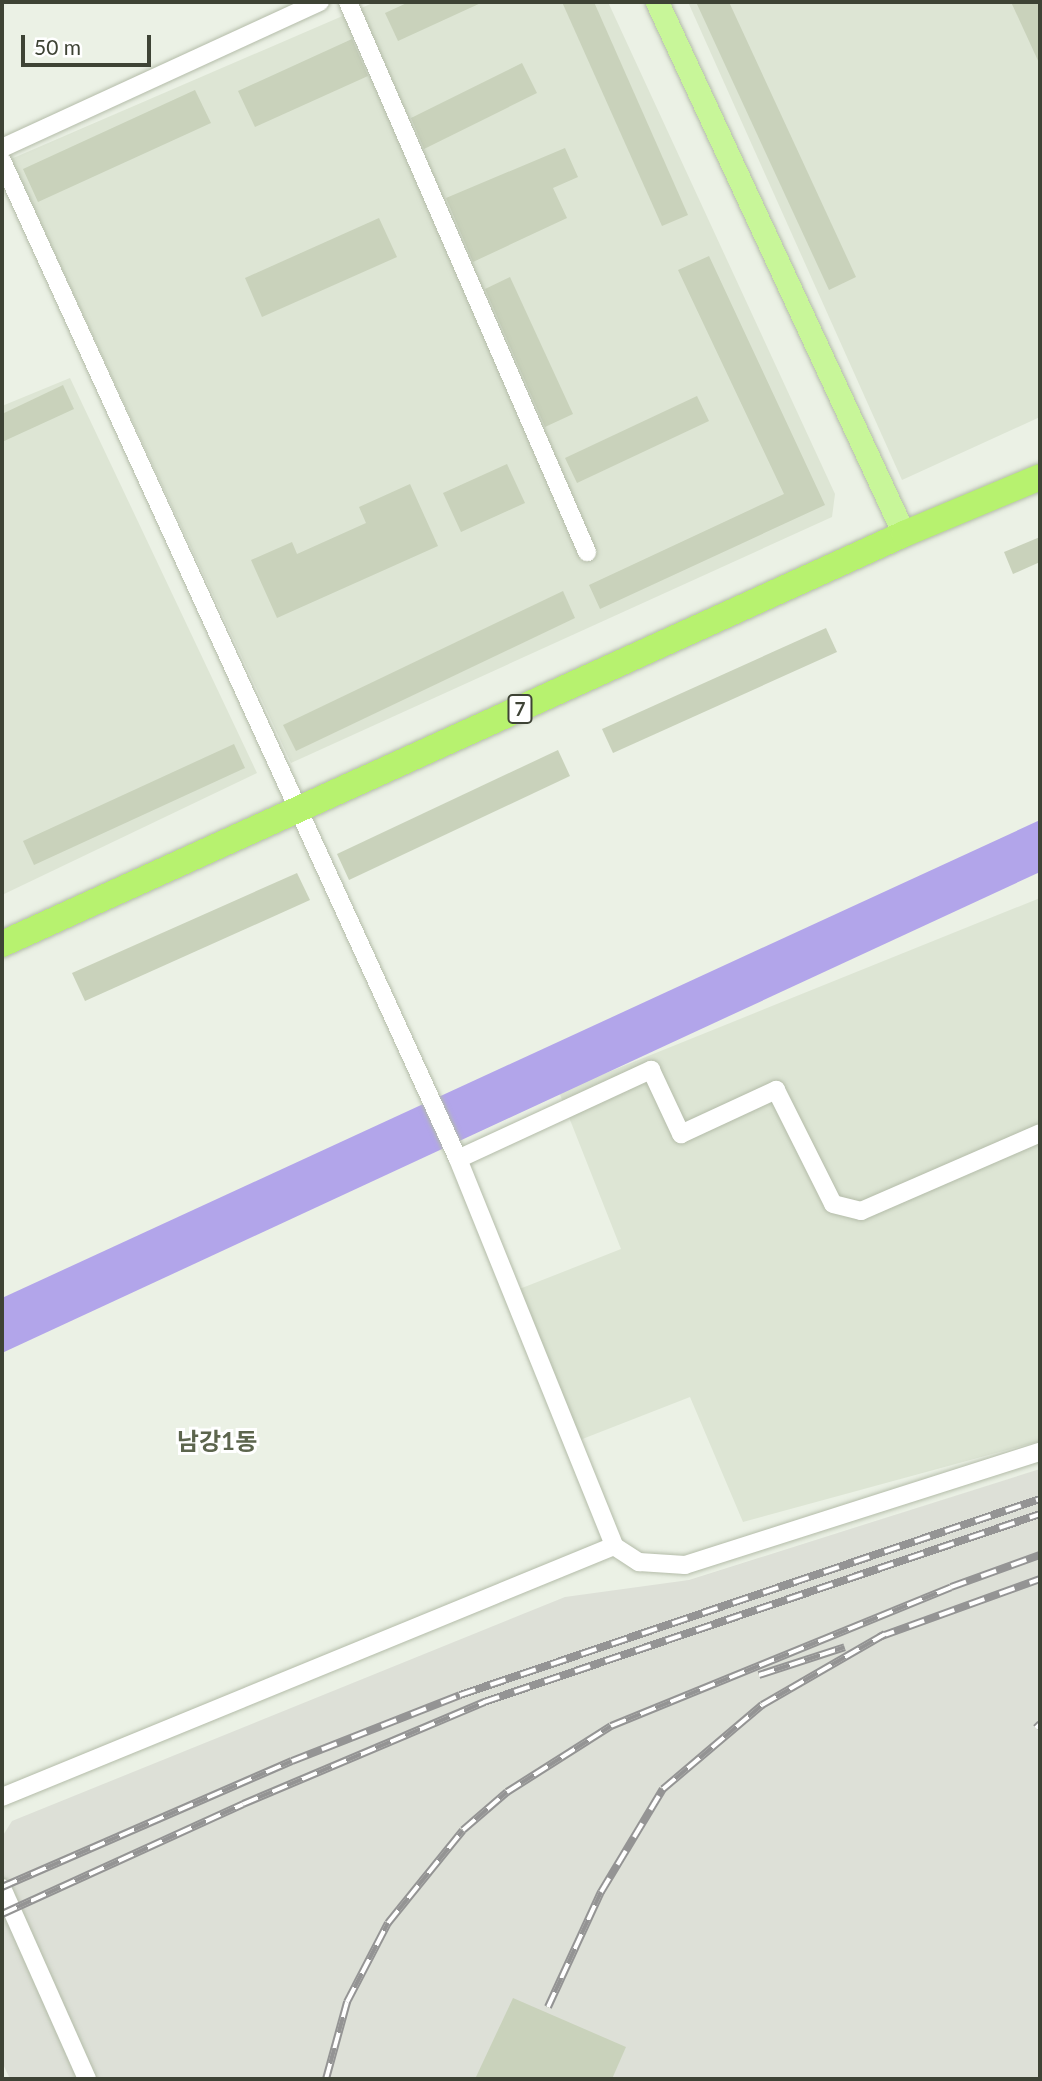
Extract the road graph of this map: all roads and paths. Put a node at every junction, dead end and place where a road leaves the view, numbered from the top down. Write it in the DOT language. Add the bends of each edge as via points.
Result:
graph roads {
  1 [pos="320,2"];
  2 [pos="348,2"];
  3 [pos="657,2"];
  4 [pos="2,148"];
  5 [pos="2,162"];
  6 [pos="1040,477"];
  7 [pos="904,534"];
  8 [pos="587,552"];
  9 [pos="299,809"];
  10 [pos="2,944"];
  11 [pos="1040,1133"];
  12 [pos="458,1159"];
  13 [pos="1040,1452"];
  14 [pos="614,1546"];
  15 [pos="2,1797"];
  16 [pos="2,1888"];
  17 [pos="87,2079"];
  1 -- 4 [label="street"];
  2 -- 8 [label="street"];
  3 -- 7 [label="main road"];
  5 -- 9 [label="street"];
  6 -- 7 [label="highway, 7"];
  7 -- 9 [label="highway, 7"];
  9 -- 10 [label="highway, 7"];
  9 -- 12 [label="street"];
  11 -- 12 [label="street" via="861,1211 833,1204 776,1090 681,1134 651,1070"];
  12 -- 14 [label="street"];
  13 -- 14 [label="street" via="685,1565 639,1562"];
  14 -- 15 [label="street"];
  16 -- 17 [label="street"];
}
